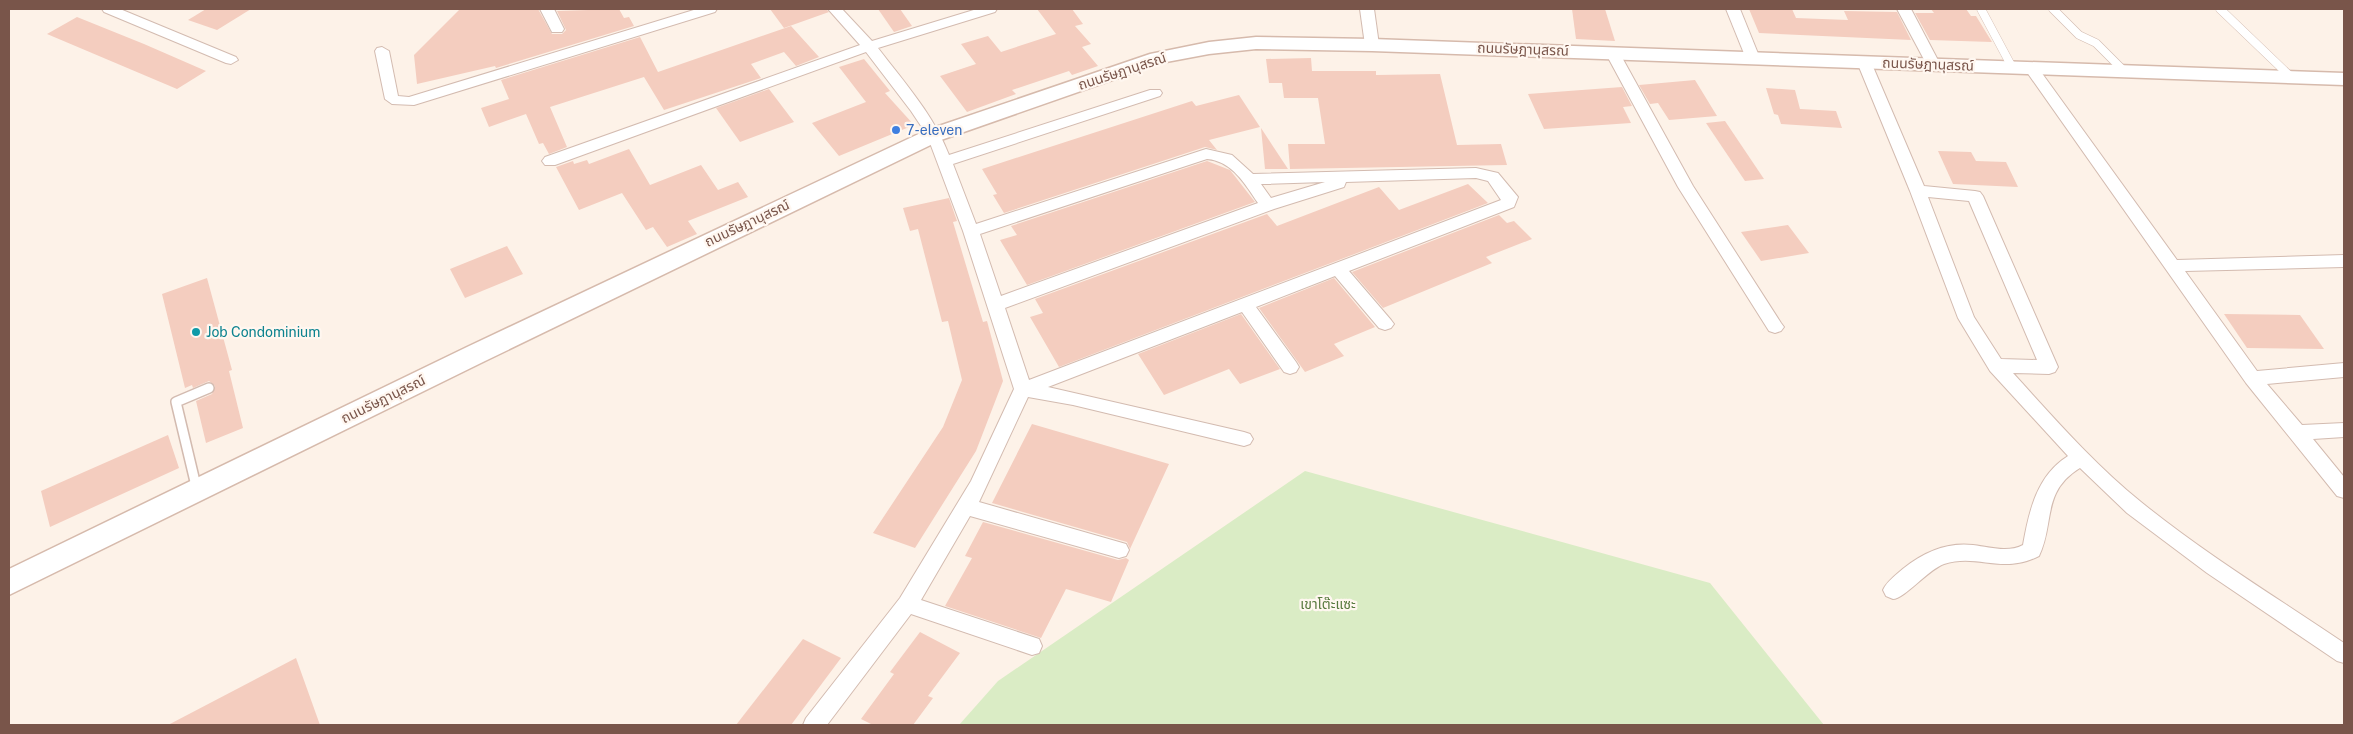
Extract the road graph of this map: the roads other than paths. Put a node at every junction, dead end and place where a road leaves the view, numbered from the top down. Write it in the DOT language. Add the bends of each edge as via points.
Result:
graph roads {
  1 [pos="109,9"];
  2 [pos="547,9"];
  3 [pos="707,9"];
  4 [pos="835,9"];
  5 [pos="990,9"];
  6 [pos="1367,9"];
  7 [pos="1733,9"];
  8 [pos="1904,9"];
  9 [pos="1982,9"];
  10 [pos="2053,9"];
  11 [pos="2220,9"];
  12 [pos="557,29"];
  13 [pos="1372,45"];
  14 [pos="869,46"];
  15 [pos="382,51"];
  16 [pos="1612,52"];
  17 [pos="1752,56"];
  18 [pos="231,60"];
  19 [pos="1864,62"];
  20 [pos="1933,64"];
  21 [pos="2022,68"];
  22 [pos="2124,71"];
  23 [pos="2291,77"];
  24 [pos="2344,78"];
  25 [pos="1155,93"];
  26 [pos="934,135"];
  27 [pos="550,161"];
  28 [pos="946,161"];
  29 [pos="1359,177"];
  30 [pos="1248,179"];
  31 [pos="1918,191"];
  32 [pos="1268,206"];
  33 [pos="971,231"];
  34 [pos="2344,261"];
  35 [pos="2171,266"];
  36 [pos="1338,269"];
  37 [pos="1245,304"];
  38 [pos="996,305"];
  39 [pos="1385,324"];
  40 [pos="1775,327"];
  41 [pos="1996,366"];
  42 [pos="1290,367"];
  43 [pos="2344,370"];
  44 [pos="2252,378"];
  45 [pos="209,388"];
  46 [pos="1022,389"];
  47 [pos="2344,430"];
  48 [pos="2298,433"];
  49 [pos="1244,440"];
  50 [pos="2082,457"];
  51 [pos="198,490"];
  52 [pos="2344,490"];
  53 [pos="966,507"];
  54 [pos="1119,550"];
  55 [pos="9,583"];
  56 [pos="1893,590"];
  57 [pos="907,604"];
  58 [pos="1032,646"];
  59 [pos="2344,654"];
  60 [pos="814,725"];
  1 -- 18 [label="street"];
  2 -- 12 [label="street"];
  3 -- 15 [label="street" via="409,102 392,99"];
  4 -- 14 [label="street"];
  5 -- 14 [label="street"];
  6 -- 13 [label="street"];
  7 -- 17 [label="street"];
  8 -- 20 [label="street"];
  9 -- 21 [label="lane"];
  10 -- 22 [label="lane" via="2079,35 2096,43"];
  11 -- 23 [label="lane"];
  13 -- 16 [label="street, ถนนรัษฎานุสรณ์"];
  13 -- 26 [label="street, ถนนรัษฎานุสรณ์" via="1256,43 1157,58"];
  14 -- 26 [label="street" via="918,108"];
  14 -- 27 [label="street"];
  16 -- 17 [label="street, ถนนรัษฎานุสรณ์"];
  16 -- 40 [label="street" via="1686,187"];
  17 -- 19 [label="street, ถนนรัษฎานุสรณ์"];
  19 -- 20 [label="street, ถนนรัษฎานุสรณ์"];
  19 -- 31 [label="street"];
  20 -- 21 [label="street, ถนนรัษฎานุสรณ์"];
  21 -- 22 [label="street, ถนนรัษฎานุสรณ์"];
  21 -- 35 [label="street"];
  22 -- 23 [label="street, ถนนรัษฎานุสรณ์"];
  23 -- 24 [label="street, ถนนรัษฎานุสรณ์"];
  25 -- 28 [label="street"];
  26 -- 28 [label="street"];
  26 -- 51 [label="street, ถนนรัษฎานุสรณ์"];
  28 -- 33 [label="street"];
  29 -- 30 [label="street"];
  29 -- 32 [label="street"];
  29 -- 36 [label="street" via="1486,174 1493,177 1510,197 1508,203"];
  30 -- 32 [label="street"];
  30 -- 33 [label="street" via="1232,160 1206,154"];
  31 -- 41 [label="street" via="1966,318"];
  31 -- 41 [label="street" via="1975,196 2049,367"];
  32 -- 38 [label="street"];
  33 -- 38 [label="street"];
  34 -- 35 [label="street"];
  35 -- 44 [label="street"];
  36 -- 37 [label="street"];
  36 -- 39 [label="street"];
  37 -- 42 [label="street"];
  37 -- 46 [label="street"];
  38 -- 46 [label="street"];
  41 -- 50 [label="street"];
  43 -- 44 [label="street"];
  44 -- 48 [label="street"];
  45 -- 51 [label="lane" via="176,402"];
  46 -- 49 [label="street" via="1073,398"];
  46 -- 53 [label="street"];
  47 -- 48 [label="street"];
  48 -- 52 [label="street"];
  50 -- 56 [label="street" via="2067,464 2050,485 2039,508 2032,550 2021,557 2003,558 1978,553 1950,554 1925,562"];
  50 -- 59 [label="street" via="2134,507 2214,567"];
  51 -- 55 [label="street, ถนนรัษฎานุสรณ์"];
  53 -- 54 [label="street"];
  53 -- 57 [label="street"];
  57 -- 58 [label="street"];
  57 -- 60 [label="street"];
}
